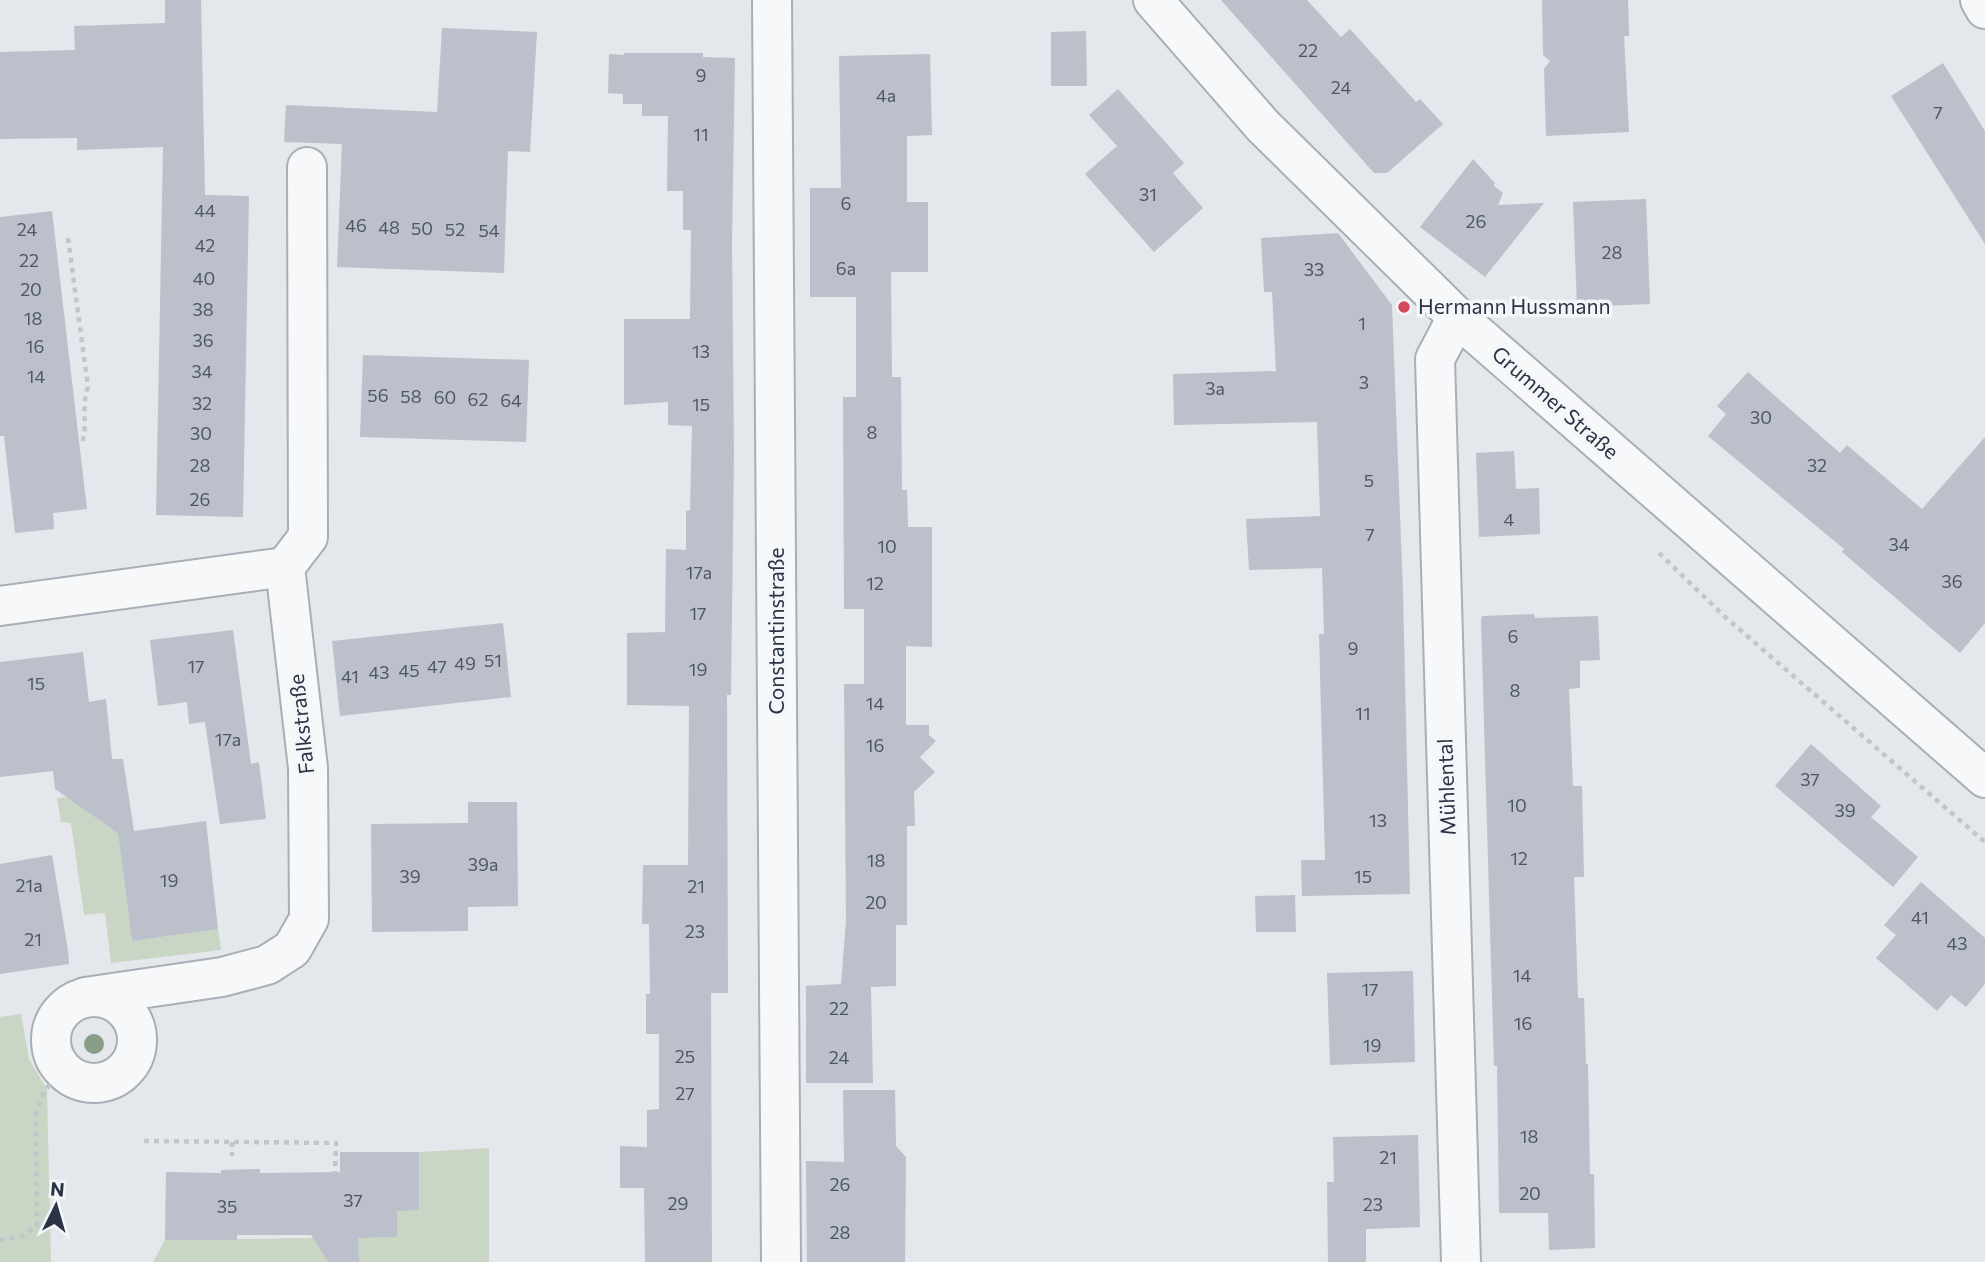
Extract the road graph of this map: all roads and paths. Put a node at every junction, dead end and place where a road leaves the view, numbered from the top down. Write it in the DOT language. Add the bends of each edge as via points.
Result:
graph roads {
  1 [pos="772,0"];
  2 [pos="1153,0"];
  3 [pos="1980,0"];
  4 [pos="1985,9"];
  5 [pos="307,167"];
  6 [pos="68,238"];
  7 [pos="1457,317"];
  8 [pos="82,444"];
  9 [pos="285,568"];
  10 [pos="0,606"];
  11 [pos="1985,778"];
  12 [pos="85,998"];
  13 [pos="54,1079"];
  14 [pos="144,1141"];
  15 [pos="232,1142"];
  16 [pos="232,1156"];
  17 [pos="335,1172"];
  18 [pos="0,1240"];
  19 [pos="781,1262"];
  20 [pos="1461,1262"];
  1 -- 19 [label="street, Constantinstraße"];
  2 -- 7 [label="street, Grummer Straße" via="1263,126"];
  3 -- 4 [label="street"];
  5 -- 9 [label="street" via="308,537"];
  6 -- 8 [label="path" via="88,387"];
  7 -- 11 [label="street, Grummer Straße"];
  7 -- 20 [label="street, Mühlental" via="1435,359"];
  9 -- 10 [label="street"];
  9 -- 12 [label="street, Falkstraße" via="308,768 309,919 292,949 267,965 222,977"];
  13 -- 18 [label="path" via="36,1114 37,1225 23,1236"];
  14 -- 15 [label="path"];
  15 -- 16 [label="path"];
  15 -- 17 [label="path" via="336,1143"];
}
